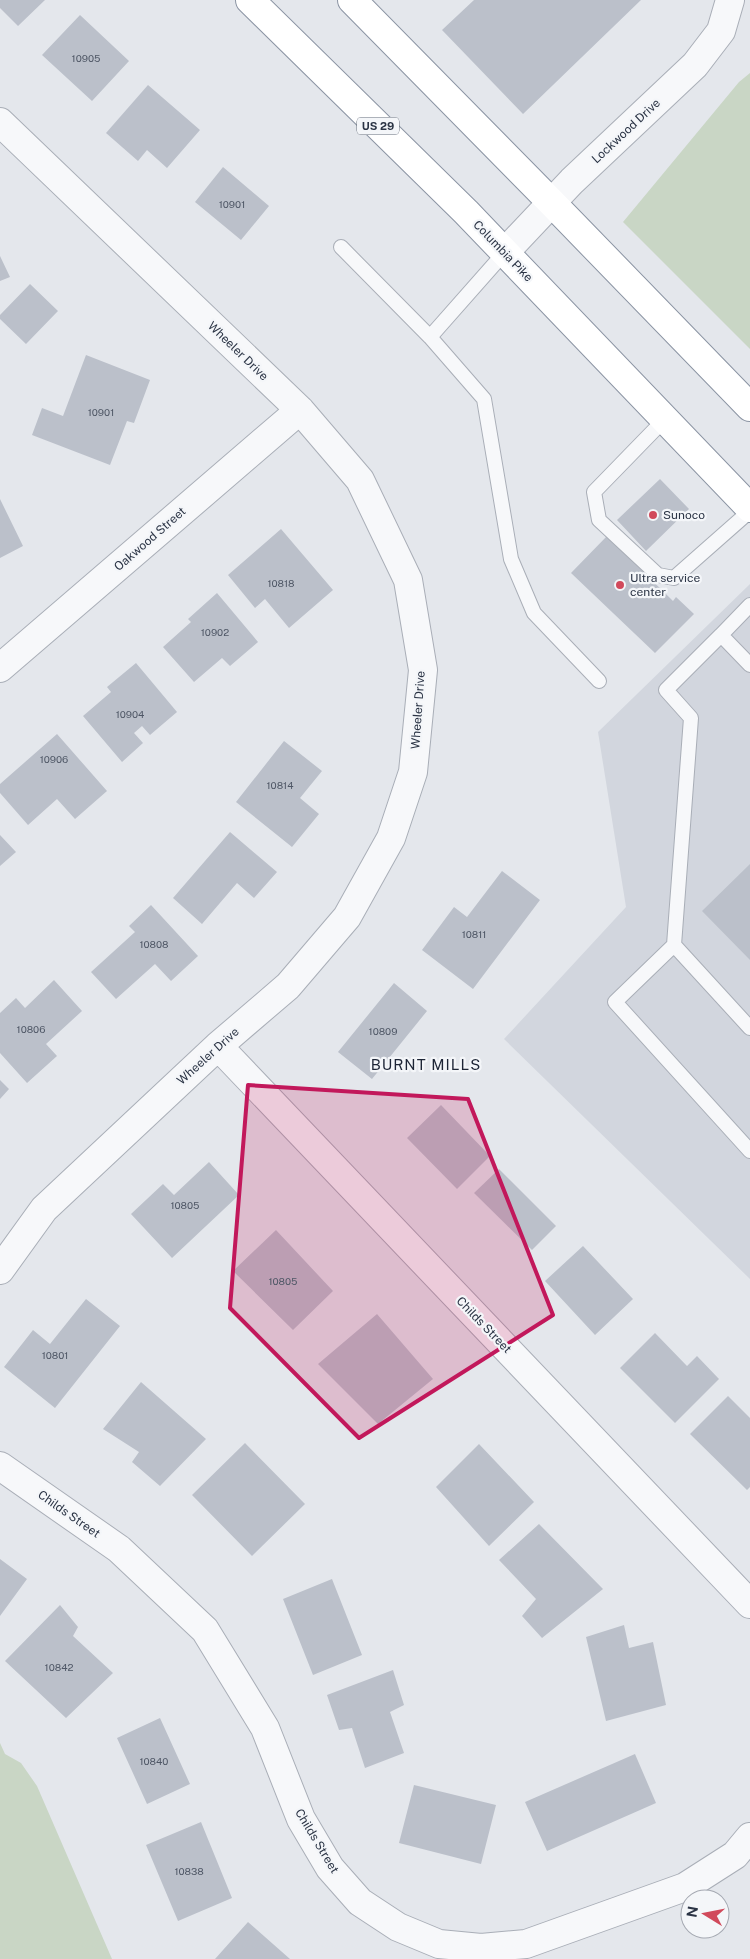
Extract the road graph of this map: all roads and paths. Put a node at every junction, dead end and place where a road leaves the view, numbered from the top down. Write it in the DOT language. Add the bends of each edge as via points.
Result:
graph roads {
  1 [pos="250,0"];
  2 [pos="352,0"];
  3 [pos="730,0"];
  4 [pos="0,122"];
  5 [pos="552,203"];
  6 [pos="341,247"];
  7 [pos="505,252"];
  8 [pos="430,337"];
  9 [pos="750,407"];
  10 [pos="300,410"];
  11 [pos="665,419"];
  12 [pos="750,510"];
  13 [pos="750,605"];
  14 [pos="721,635"];
  15 [pos="750,665"];
  16 [pos="0,668"];
  17 [pos="599,682"];
  18 [pos="674,945"];
  19 [pos="750,1028"];
  20 [pos="218,1046"];
  21 [pos="750,1151"];
  22 [pos="0,1270"];
  23 [pos="0,1466"];
  24 [pos="750,1604"];
  25 [pos="750,1837"];
  1 -- 7 [label="highway, Columbia Pike / US 29"];
  2 -- 5 [label="highway"];
  3 -- 5 [label="street, Lockwood Drive" via="721,31 695,65"];
  4 -- 10 [label="street, Wheeler Drive"];
  5 -- 7 [label="street, Lockwood Drive"];
  5 -- 9 [label="highway"];
  6 -- 8 [label="lane"];
  7 -- 8 [label="lane"];
  7 -- 11 [label="highway, Columbia Pike / US 29"];
  8 -- 17 [label="lane" via="484,399 511,559 534,613"];
  10 -- 16 [label="street, Oakwood Street"];
  10 -- 20 [label="street, Wheeler Drive" via="360,480 408,580 422,670 413,772 391,838 347,917 288,986"];
  11 -- 12 [label="highway, Columbia Pike / US 29"];
  11 -- 12 [label="lane" via="594,492 599,520 658,575 674,578"];
  13 -- 14 [label="lane"];
  14 -- 15 [label="lane"];
  14 -- 18 [label="lane" via="666,690 691,718"];
  18 -- 19 [label="lane"];
  18 -- 21 [label="lane" via="615,1002"];
  20 -- 22 [label="street, Wheeler Drive" via="44,1209"];
  20 -- 24 [label="street, Childs Street"];
  23 -- 25 [label="street, Childs Street" via="119,1549 206,1630 264,1728 301,1819 330,1868 360,1902 398,1927 440,1944 481,1948 526,1944 685,1887 734,1855"];
}
